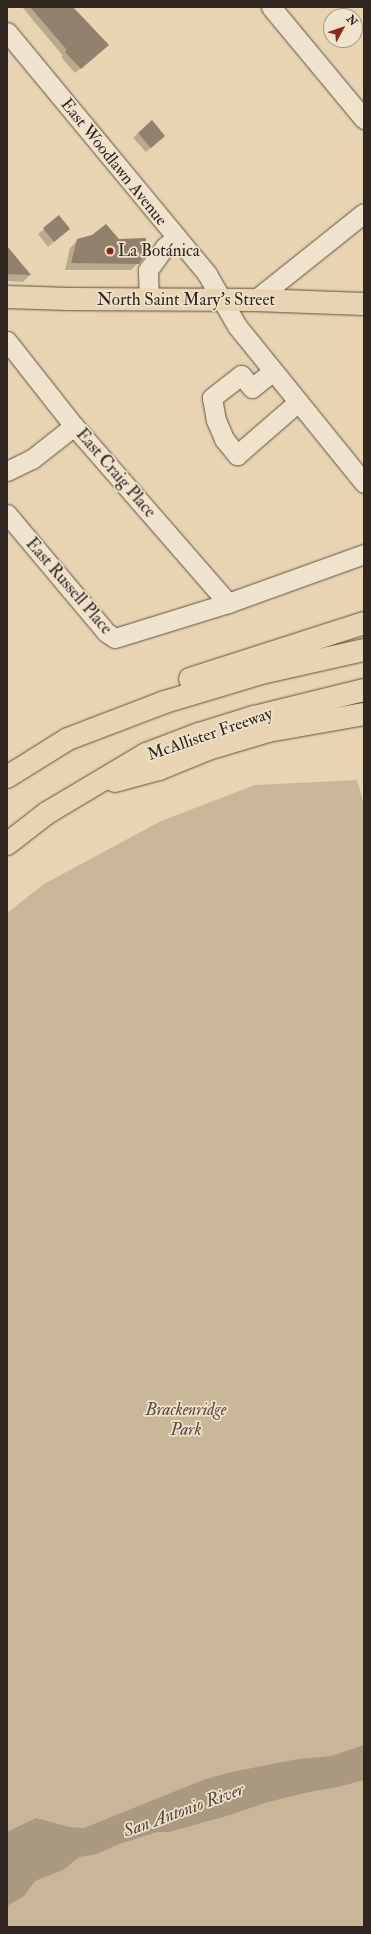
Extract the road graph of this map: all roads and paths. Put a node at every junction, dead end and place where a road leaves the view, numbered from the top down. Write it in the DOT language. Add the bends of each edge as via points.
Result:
graph roads {
  1 [pos="271,7"];
  2 [pos="7,32"];
  3 [pos="364,119"];
  4 [pos="364,213"];
  5 [pos="176,237"];
  6 [pos="7,297"];
  7 [pos="149,300"];
  8 [pos="255,300"];
  9 [pos="222,301"];
  10 [pos="364,304"];
  11 [pos="7,341"];
  12 [pos="273,371"];
  13 [pos="298,402"];
  14 [pos="74,426"];
  15 [pos="7,471"];
  16 [pos="364,483"];
  17 [pos="7,514"];
  18 [pos="364,554"];
  19 [pos="228,603"];
  20 [pos="364,623"];
  21 [pos="364,650"];
  22 [pos="364,690"];
  23 [pos="364,714"];
  24 [pos="68,739"];
  25 [pos="7,777"];
  26 [pos="83,790"];
  27 [pos="7,844"];
  1 -- 3 [label="street"];
  2 -- 5 [label="street, East Woodlawn Avenue"];
  4 -- 8 [label="street"];
  5 -- 7 [label="street" via="148,270"];
  5 -- 9 [label="street, East Woodlawn Avenue" via="207,274"];
  6 -- 7 [label="main road, North Saint Mary's Street"];
  7 -- 9 [label="main road, North Saint Mary's Street"];
  8 -- 9 [label="main road, North Saint Mary's Street"];
  8 -- 10 [label="main road, North Saint Mary's Street"];
  9 -- 12 [label="street, East Woodlawn Avenue" via="237,326"];
  11 -- 14 [label="street, East Craig Place"];
  12 -- 13 [label="street, East Woodlawn Avenue"];
  12 -- 13 [label="street" via="252,388 241,374 212,398 216,420 224,439 237,455"];
  13 -- 16 [label="street, East Woodlawn Avenue"];
  14 -- 15 [label="street" via="32,459"];
  14 -- 19 [label="street, East Craig Place"];
  17 -- 19 [label="street, East Russell Place" via="107,633 115,638"];
  18 -- 19 [label="street"];
  20 -- 24 [label="main road" via="164,689 111,714"];
  21 -- 24 [label="main road" via="261,673 165,702"];
  22 -- 26 [label="main road, McAllister Freeway" via="254,717 199,734 146,754"];
  23 -- 26 [label="main road" via="268,731 208,749 159,769"];
  24 -- 25 [label="main road"];
  26 -- 27 [label="main road, McAllister Freeway" via="47,813"];
}
